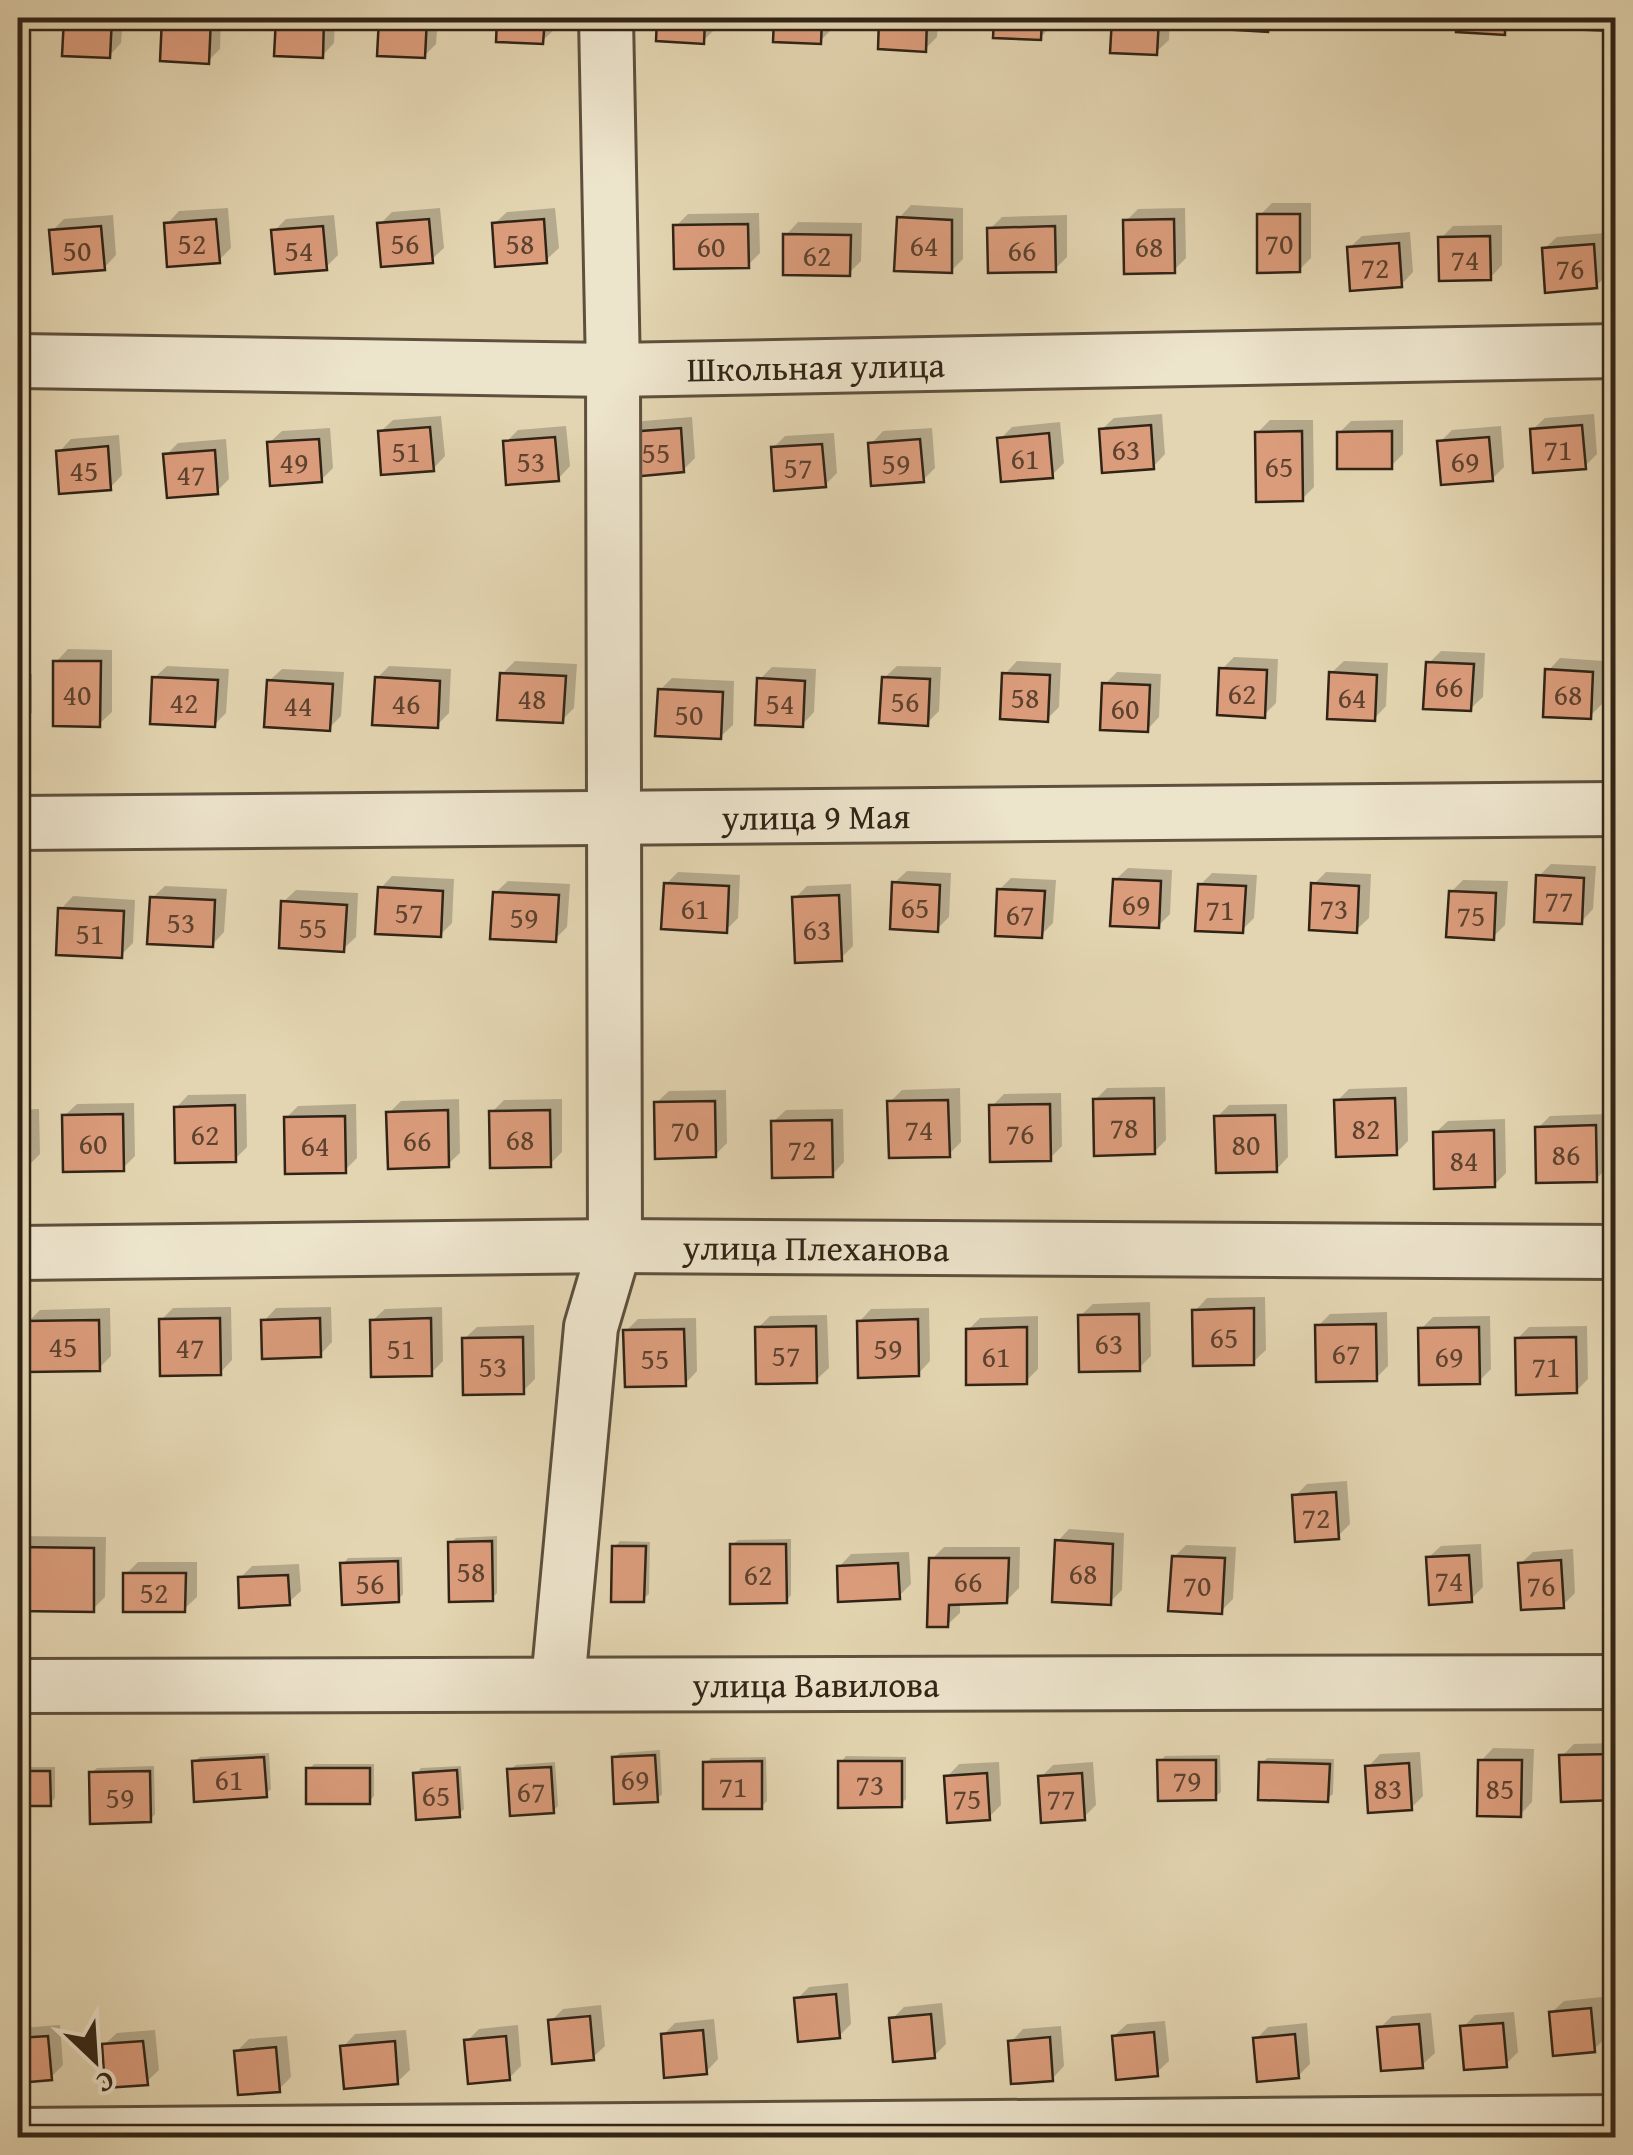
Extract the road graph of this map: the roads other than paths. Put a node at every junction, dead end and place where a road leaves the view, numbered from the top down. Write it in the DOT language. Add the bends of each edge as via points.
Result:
graph roads {
  1 [pos="606,18"];
  2 [pos="1616,351"];
  3 [pos="18,362"];
  4 [pos="614,370"];
  5 [pos="1616,809"];
  6 [pos="616,817"];
  7 [pos="18,822"];
  8 [pos="616,1246"];
  9 [pos="1616,1252"];
  10 [pos="18,1254"];
  11 [pos="1616,1682"];
  12 [pos="558,1684"];
  13 [pos="18,1686"];
  14 [pos="1616,2122"];
  15 [pos="18,2136"];
  1 -- 4 [label="street"];
  2 -- 4 [label="street, Школьная улица"];
  3 -- 4 [label="street, Школьная улица"];
  4 -- 6 [label="street"];
  5 -- 6 [label="street, улица 9 Мая"];
  6 -- 7 [label="street, улица 9 Мая"];
  6 -- 8 [label="street"];
  8 -- 9 [label="street, улица Плеханова"];
  8 -- 10 [label="street, улица Плеханова"];
  8 -- 12 [label="street" via="590,1328"];
  11 -- 12 [label="street, улица Вавилова"];
  12 -- 13 [label="street, улица Вавилова"];
  14 -- 15 [label="street"];
}
